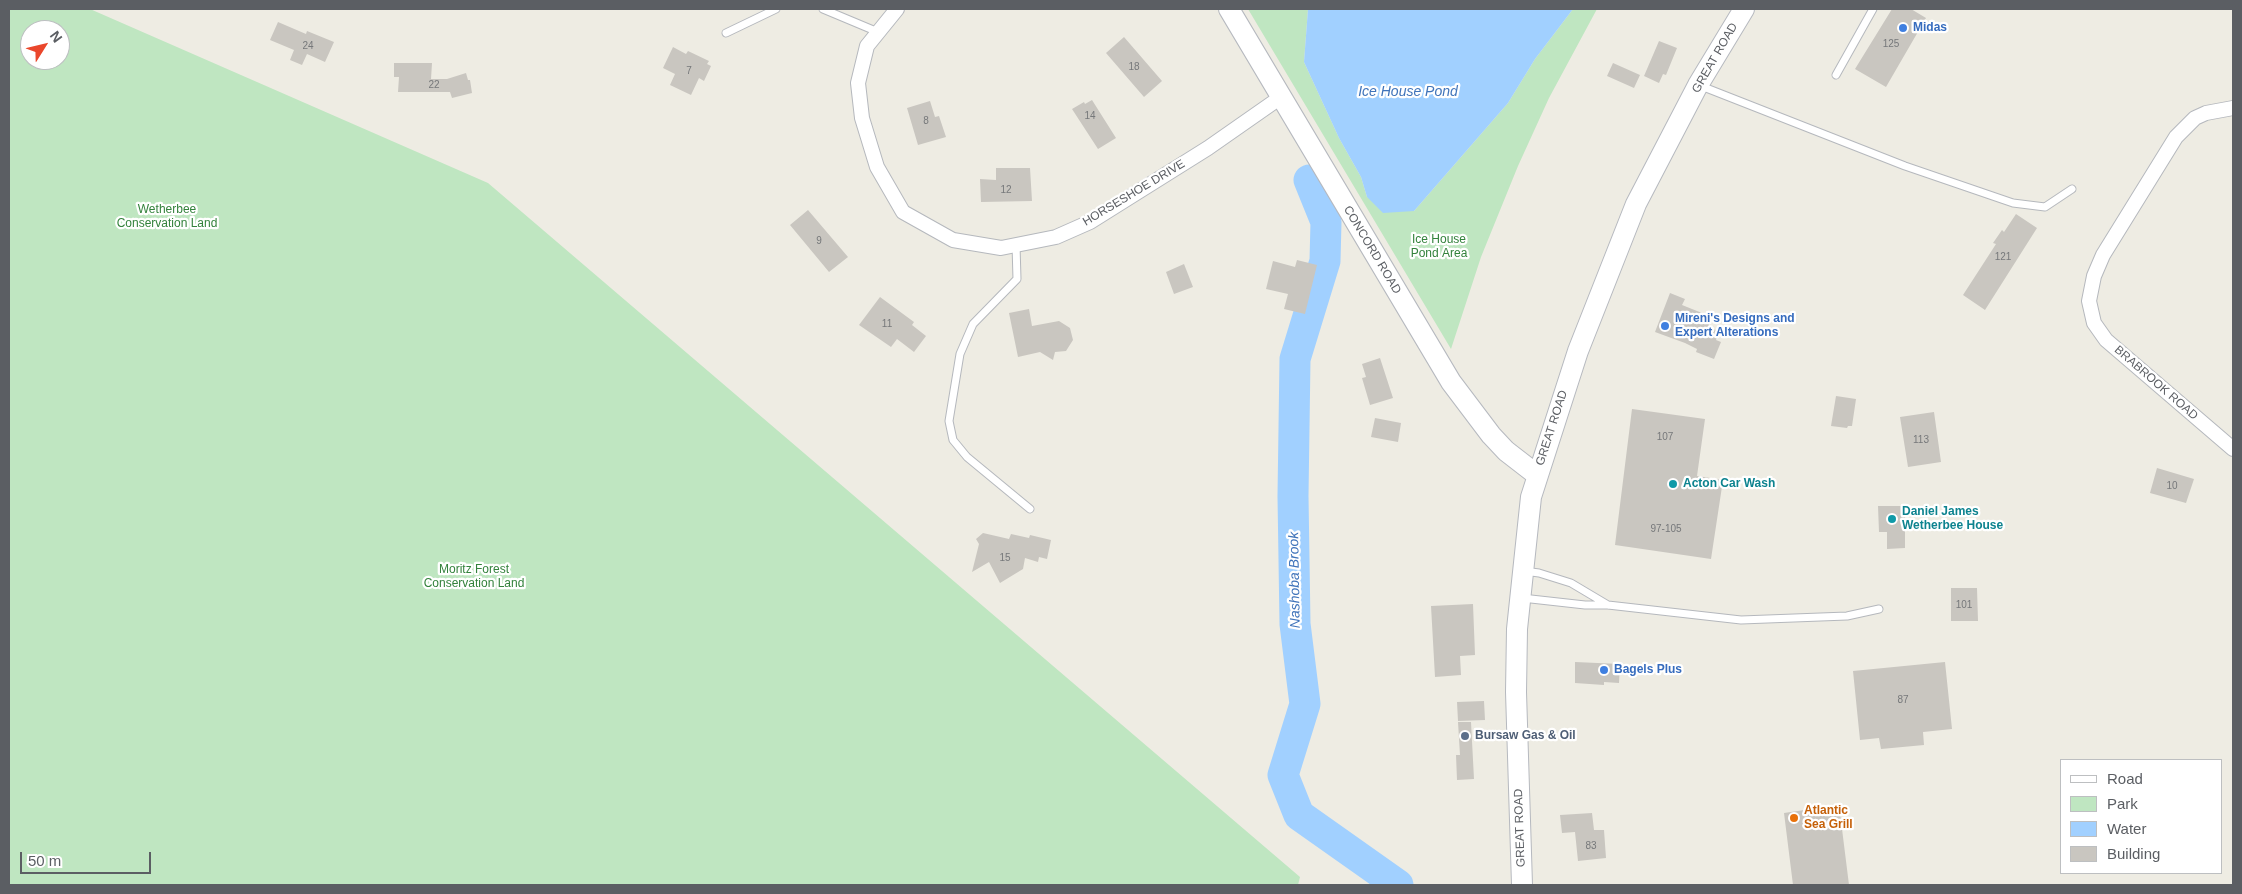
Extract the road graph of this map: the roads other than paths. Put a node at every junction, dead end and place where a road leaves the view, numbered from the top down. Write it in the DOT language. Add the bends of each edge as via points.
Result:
graph roads {
  1 [pos="776,9"];
  2 [pos="823,9"];
  3 [pos="897,9"];
  4 [pos="1229,9"];
  5 [pos="1744,9"];
  6 [pos="1873,9"];
  7 [pos="878,32"];
  8 [pos="726,33"];
  9 [pos="1836,75"];
  10 [pos="1698,84"];
  11 [pos="1281,97"];
  12 [pos="2233,108"];
  13 [pos="2072,189"];
  14 [pos="1016,245"];
  15 [pos="2233,449"];
  16 [pos="1537,475"];
  17 [pos="1030,509"];
  18 [pos="1523,571"];
  19 [pos="1520,598"];
  20 [pos="1608,605"];
  21 [pos="1879,609"];
  22 [pos="1522,885"];
  1 -- 8 [label="lane"];
  2 -- 7 [label="lane"];
  3 -- 7 [label="street, HORSESHOE DRIVE"];
  4 -- 11 [label="main road, CONCORD ROAD"];
  5 -- 10 [label="main road, GREAT ROAD"];
  6 -- 9 [label="lane"];
  7 -- 14 [label="street, HORSESHOE DRIVE" via="867,46 858,83 862,118 877,167 903,212 953,240 1001,248"];
  10 -- 13 [label="lane" via="1905,166 2013,203 2045,207"];
  10 -- 16 [label="main road, GREAT ROAD" via="1636,204 1575,358"];
  11 -- 14 [label="street, HORSESHOE DRIVE" via="1208,148 1090,222 1056,237"];
  11 -- 16 [label="main road, CONCORD ROAD" via="1452,382 1491,435"];
  12 -- 15 [label="street, BRABROOK ROAD" via="2195,118 2176,137 2103,255 2092,285 2089,308 2106,340"];
  14 -- 17 [label="lane" via="1018,279 973,324 960,354 948,421 953,440 967,457"];
  16 -- 18 [label="main road, GREAT ROAD" via="1531,497"];
  18 -- 19 [label="main road, GREAT ROAD"];
  18 -- 20 [label="lane" via="1571,583"];
  19 -- 20 [label="lane"];
  19 -- 22 [label="main road, GREAT ROAD" via="1516,629 1516,692"];
  20 -- 21 [label="lane" via="1741,620 1847,616"];
}
